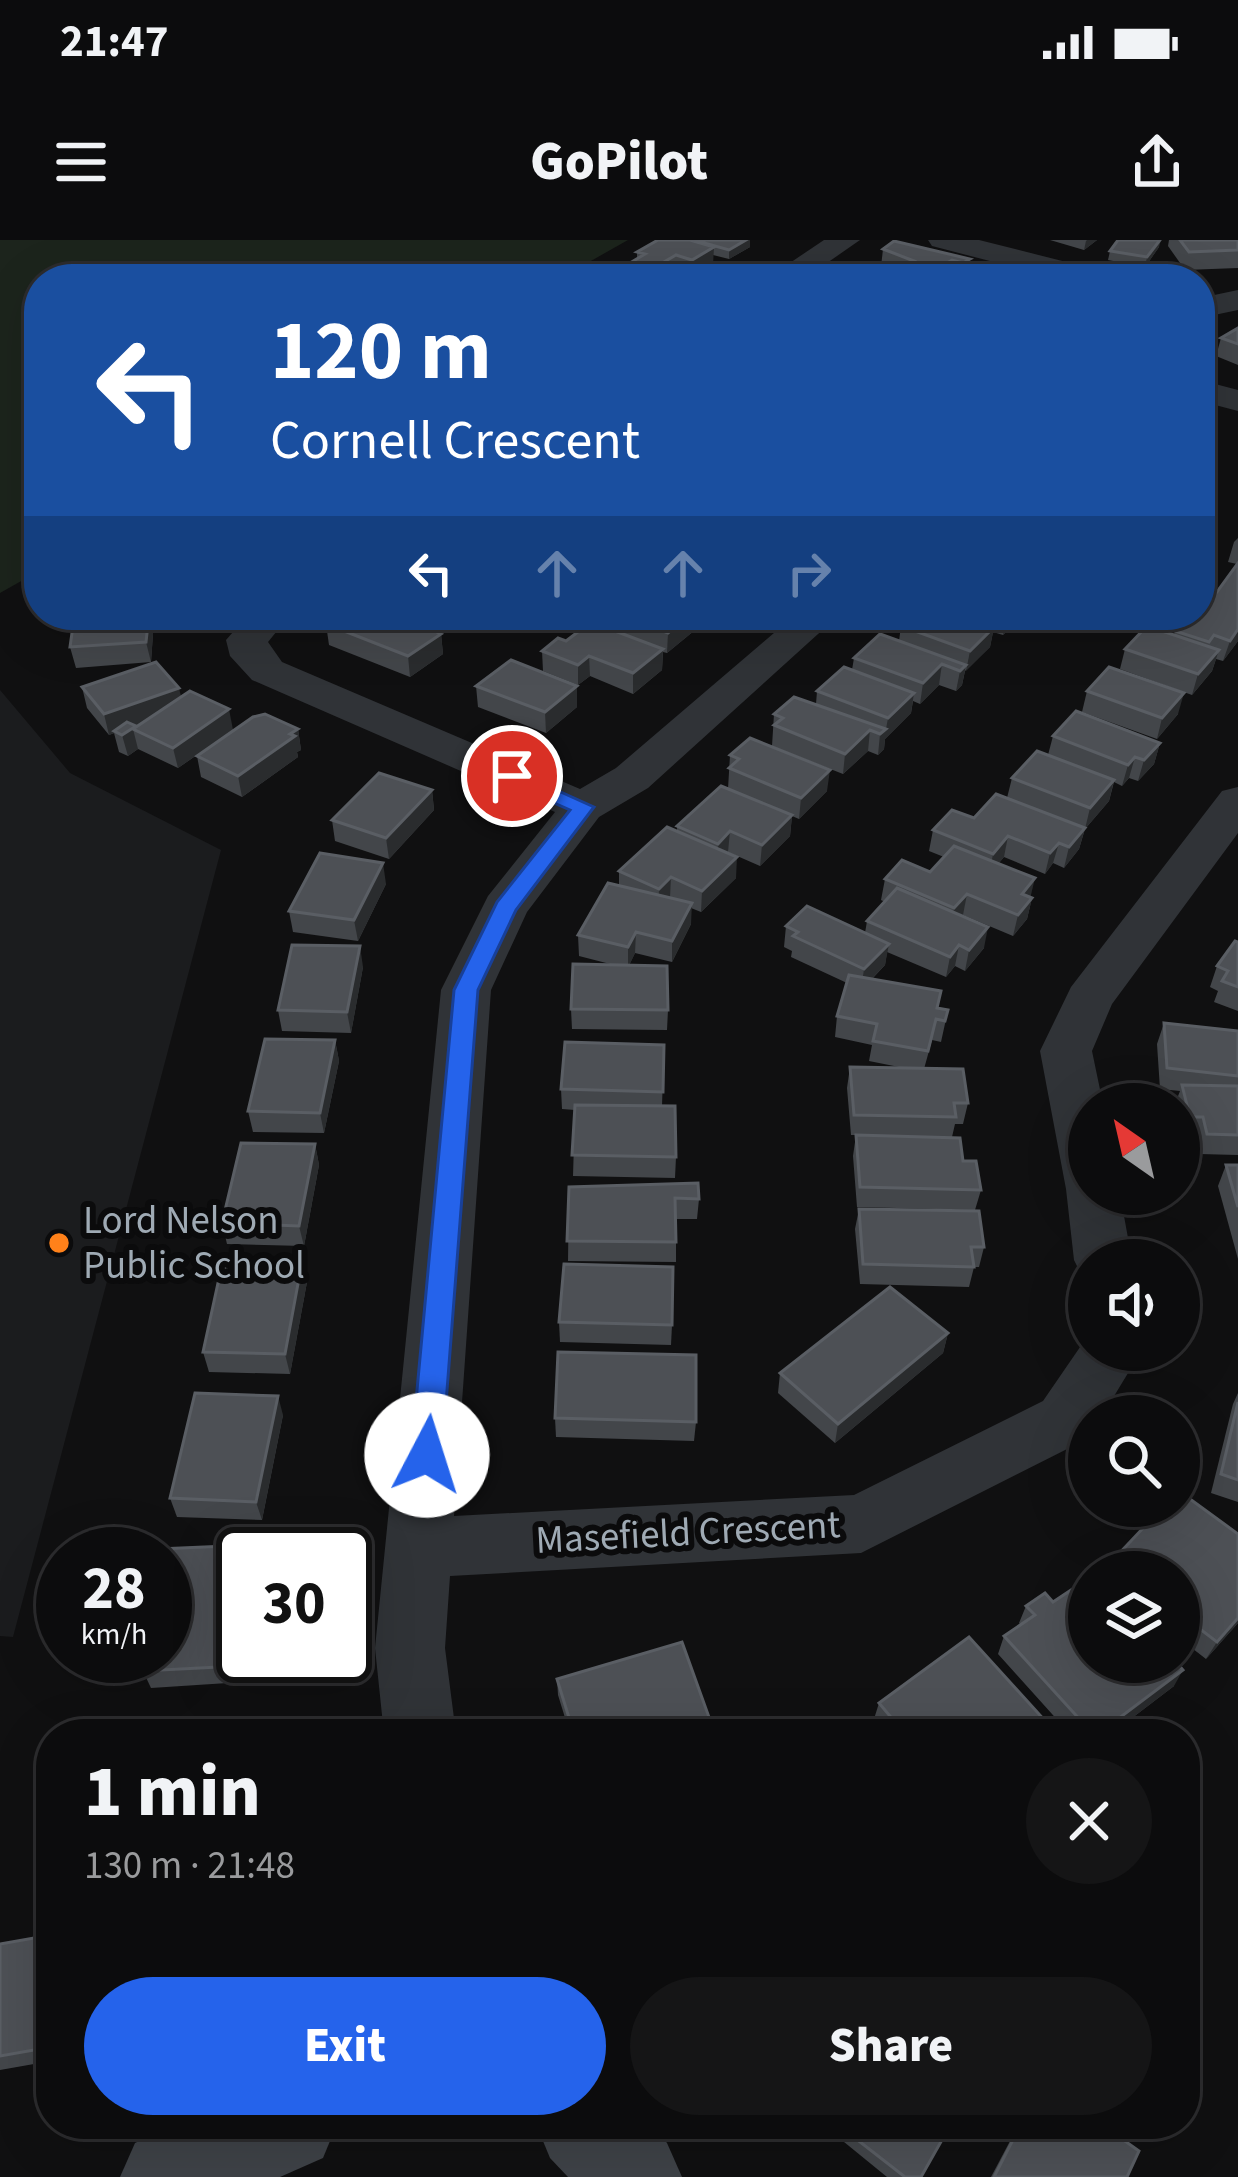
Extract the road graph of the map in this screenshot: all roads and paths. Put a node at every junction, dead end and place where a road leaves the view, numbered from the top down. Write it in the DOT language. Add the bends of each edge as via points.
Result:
graph roads {
  1 [pos="845,240"];
  2 [pos="943,240"];
  3 [pos="806,264"];
  4 [pos="1037,264"];
  5 [pos="256,630"];
  6 [pos="802,630"];
  7 [pos="1238,801"];
  8 [pos="583,807"];
  9 [pos="1072,1083"];
  10 [pos="1098,1371"];
  11 [pos="418,1548"];
  12 [pos="418,1719"];
  13 [pos="255,2139"];
  14 [pos="598,2139"];
  15 [pos="169,2177"];
  16 [pos="633,2177"];
  1 -- 3 [label="street"];
  2 -- 4 [label="street"];
  5 -- 8 [label="street" via="247,640 251,656 267,671"];
  6 -- 8 [label="street" via="632,778"];
  7 -- 9 [label="street" via="1089,999 1066,1052"];
  8 -- 11 [label="street" via="506,907 466,990"];
  10 -- 11 [label="street, Masefield Crescent" via="1065,1420 861,1524"];
  11 -- 12 [label="street" via="410,1648"];
  13 -- 15 [label="street"];
  14 -- 16 [label="street"];
}
